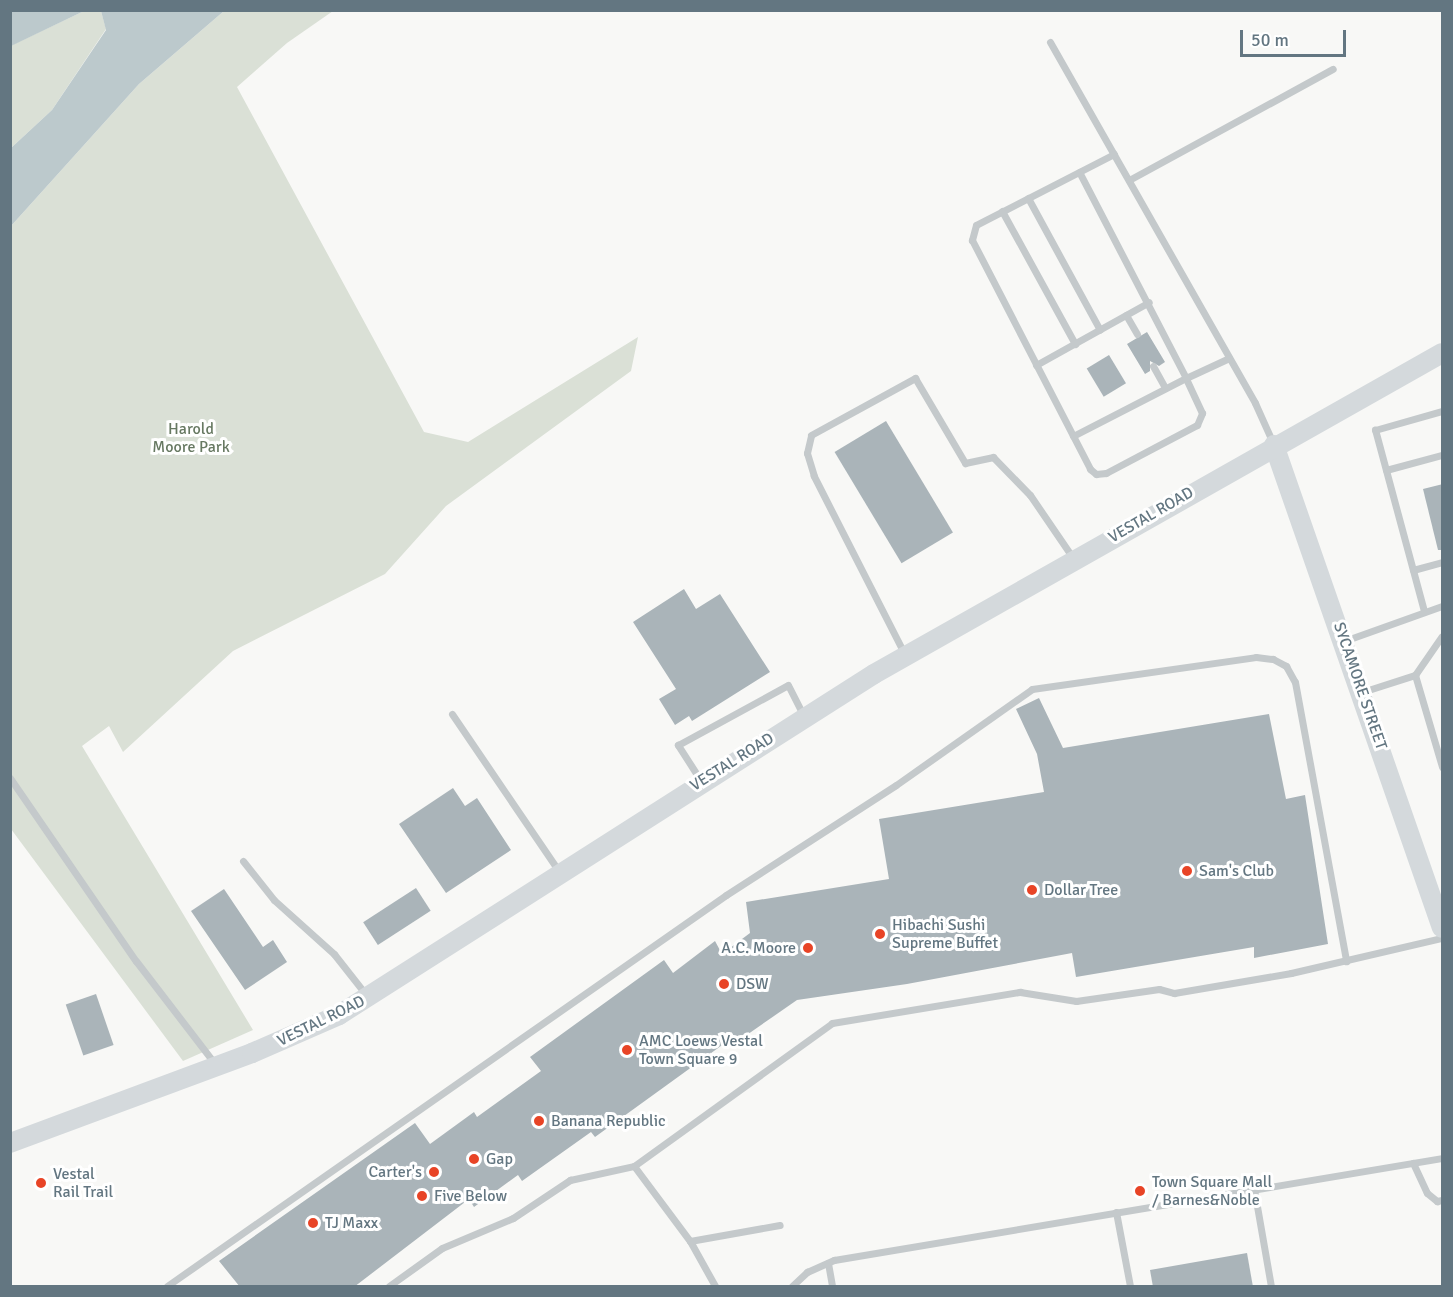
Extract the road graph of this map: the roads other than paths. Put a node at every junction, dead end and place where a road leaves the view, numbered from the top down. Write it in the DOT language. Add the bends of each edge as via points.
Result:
graph roads {
  1 [pos="1050,42"];
  2 [pos="1333,69"];
  3 [pos="1114,154"];
  4 [pos="1079,171"];
  5 [pos="1129,180"];
  6 [pos="1028,198"];
  7 [pos="1002,211"];
  8 [pos="1149,302"];
  9 [pos="1126,315"];
  10 [pos="1100,330"];
  11 [pos="1137,334"];
  12 [pos="1075,344"];
  13 [pos="1443,353"];
  14 [pos="1229,358"];
  15 [pos="1036,365"];
  16 [pos="1153,366"];
  17 [pos="1186,378"];
  18 [pos="1165,388"];
  19 [pos="1443,411"];
  20 [pos="1073,436"];
  21 [pos="1274,445"];
  22 [pos="1443,455"];
  23 [pos="1386,470"];
  24 [pos="1074,559"];
  25 [pos="1443,562"];
  26 [pos="1413,570"];
  27 [pos="1443,606"];
  28 [pos="1424,611"];
  29 [pos="1443,636"];
  30 [pos="1344,641"];
  31 [pos="906,656"];
  32 [pos="1415,675"];
  33 [pos="1362,692"];
  34 [pos="452,714"];
  35 [pos="804,716"];
  36 [pos="1443,767"];
  37 [pos="10,778"];
  38 [pos="701,781"];
  39 [pos="243,861"];
  40 [pos="560,873"];
  41 [pos="1443,928"];
  42 [pos="1443,938"];
  43 [pos="1346,961"];
  44 [pos="368,998"];
  45 [pos="218,1066"];
  46 [pos="10,1143"];
  47 [pos="1443,1158"];
  48 [pos="1413,1162"];
  49 [pos="634,1166"];
  50 [pos="1254,1189"];
  51 [pos="1443,1200"];
  52 [pos="1116,1212"];
  53 [pos="780,1224"];
  54 [pos="690,1241"];
  55 [pos="828,1263"];
  56 [pos="167,1287"];
  57 [pos="388,1287"];
  58 [pos="715,1287"];
  59 [pos="792,1287"];
  60 [pos="832,1287"];
  61 [pos="1130,1287"];
  62 [pos="1271,1287"];
  1 -- 3 [label="lane"];
  2 -- 5 [label="lane"];
  3 -- 4 [label="lane"];
  3 -- 5 [label="lane"];
  4 -- 6 [label="lane"];
  4 -- 8 [label="lane"];
  5 -- 14 [label="lane"];
  6 -- 7 [label="lane"];
  6 -- 10 [label="lane"];
  7 -- 12 [label="lane"];
  7 -- 15 [label="lane" via="976,225 972,240"];
  8 -- 9 [label="lane"];
  8 -- 17 [label="lane"];
  9 -- 10 [label="lane"];
  9 -- 11 [label="lane"];
  10 -- 12 [label="lane"];
  12 -- 15 [label="lane"];
  13 -- 21 [label="street, VESTAL ROAD"];
  14 -- 17 [label="lane"];
  14 -- 21 [label="lane"];
  15 -- 20 [label="lane"];
  16 -- 18 [label="lane"];
  17 -- 18 [label="lane"];
  17 -- 20 [label="lane" via="1202,420 1106,473 1096,474 1090,469"];
  18 -- 20 [label="lane"];
  19 -- 23 [label="lane" via="1376,430"];
  21 -- 24 [label="street, VESTAL ROAD"];
  21 -- 30 [label="street, SYCAMORE STREET"];
  22 -- 23 [label="lane"];
  23 -- 26 [label="lane"];
  24 -- 31 [label="street, VESTAL ROAD"];
  24 -- 31 [label="lane" via="1030,495 993,457 965,463 915,378 811,435 807,453 814,476"];
  25 -- 26 [label="lane"];
  26 -- 28 [label="lane"];
  27 -- 28 [label="lane"];
  28 -- 30 [label="lane"];
  29 -- 32 [label="lane"];
  30 -- 33 [label="street, SYCAMORE STREET"];
  31 -- 35 [label="street, VESTAL ROAD"];
  32 -- 33 [label="lane"];
  32 -- 36 [label="lane"];
  33 -- 41 [label="street, SYCAMORE STREET"];
  34 -- 40 [label="lane"];
  35 -- 38 [label="street, VESTAL ROAD"];
  35 -- 38 [label="lane" via="788,685 678,745"];
  37 -- 45 [label="lane" via="136,961"];
  38 -- 40 [label="street, VESTAL ROAD"];
  39 -- 44 [label="lane" via="274,900 334,954"];
  40 -- 44 [label="street, VESTAL ROAD"];
  42 -- 43 [label="lane"];
  43 -- 49 [label="lane" via="1174,993 1159,989 1076,1000 1020,993 832,1023"];
  43 -- 56 [label="lane" via="1295,682 1286,666 1273,658 1256,657 1032,689 897,785 726,895"];
  44 -- 45 [label="street, VESTAL ROAD" via="313,1028"];
  45 -- 46 [label="street, VESTAL ROAD"];
  47 -- 48 [label="lane"];
  48 -- 50 [label="lane"];
  48 -- 51 [label="lane" via="1427,1193 1437,1201"];
  49 -- 54 [label="lane"];
  49 -- 57 [label="lane" via="570,1180 513,1218 442,1248"];
  50 -- 52 [label="lane"];
  50 -- 62 [label="lane"];
  52 -- 55 [label="lane"];
  52 -- 61 [label="lane"];
  53 -- 54 [label="lane"];
  54 -- 58 [label="lane"];
  55 -- 59 [label="lane" via="807,1272"];
  55 -- 60 [label="lane"];
}
